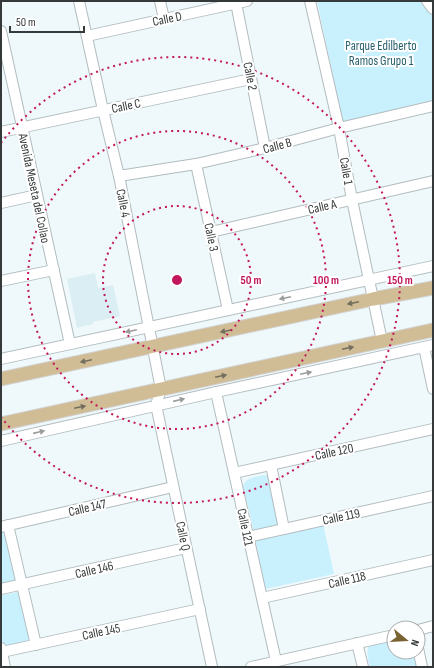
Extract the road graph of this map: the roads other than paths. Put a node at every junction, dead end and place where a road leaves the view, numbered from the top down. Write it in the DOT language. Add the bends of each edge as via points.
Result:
graph roads {
  1 [pos="79,1"];
  2 [pos="160,1"];
  3 [pos="246,1"];
  4 [pos="310,1"];
  5 [pos="427,1"];
  6 [pos="236,3"];
  7 [pos="433,9"];
  8 [pos="164,19"];
  9 [pos="1,31"];
  10 [pos="87,36"];
  11 [pos="4,59"];
  12 [pos="251,79"];
  13 [pos="433,106"];
  14 [pos="103,110"];
  15 [pos="22,128"];
  16 [pos="339,128"];
  17 [pos="1,132"];
  18 [pos="265,148"];
  19 [pos="196,164"];
  20 [pos="119,176"];
  21 [pos="433,181"];
  22 [pos="37,195"];
  23 [pos="352,200"];
  24 [pos="1,202"];
  25 [pos="211,232"];
  26 [pos="433,266"];
  27 [pos="54,270"];
  28 [pos="369,280"];
  29 [pos="1,281"];
  30 [pos="433,288"];
  31 [pos="373,299"];
  32 [pos="228,310"];
  33 [pos="148,327"];
  34 [pos="433,330"];
  35 [pos="382,341"];
  36 [pos="70,344"];
  37 [pos="428,346"];
  38 [pos="152,347"];
  39 [pos="1,359"];
  40 [pos="1,379"];
  41 [pos="161,389"];
  42 [pos="433,389"];
  43 [pos="216,392"];
  44 [pos="156,405"];
  45 [pos="1,424"];
  46 [pos="433,430"];
  47 [pos="1,441"];
  48 [pos="270,465"];
  49 [pos="234,472"];
  50 [pos="173,487"];
  51 [pos="433,496"];
  52 [pos="5,526"];
  53 [pos="284,529"];
  54 [pos="248,536"];
  55 [pos="186,548"];
  56 [pos="433,560"];
  57 [pos="22,585"];
  58 [pos="1,589"];
  59 [pos="262,598"];
  60 [pos="200,609"];
  61 [pos="386,637"];
  62 [pos="357,643"];
  63 [pos="36,645"];
  64 [pos="2,650"];
  65 [pos="276,661"];
  66 [pos="5,667"];
  67 [pos="212,667"];
  68 [pos="251,667"];
  69 [pos="363,667"];
  1 -- 10 [label="street, Calle 4"];
  2 -- 8 [label="street"];
  3 -- 6 [label="street, Calle D"];
  4 -- 16 [label="street, Calle 1"];
  5 -- 7 [label="street"];
  6 -- 8 [label="street, Calle D"];
  6 -- 12 [label="street, Calle 2"];
  8 -- 10 [label="street, Calle D"];
  9 -- 11 [label="street, Avenida Meseta del Collao"];
  10 -- 14 [label="street, Calle 4"];
  11 -- 15 [label="street, Avenida Meseta del Collao"];
  12 -- 14 [label="street, Calle C"];
  12 -- 18 [label="street, Calle 2"];
  13 -- 16 [label="street, Calle B"];
  14 -- 15 [label="street, Calle C"];
  14 -- 20 [label="street, Calle 4"];
  15 -- 17 [label="street, Calle C"];
  15 -- 22 [label="street, Avenida Meseta del Collao"];
  16 -- 18 [label="street, Calle B"];
  16 -- 23 [label="street, Calle 1"];
  18 -- 19 [label="street, Calle B"];
  19 -- 20 [label="street, Calle B"];
  19 -- 25 [label="street, Calle 3"];
  20 -- 33 [label="street, Calle 4"];
  21 -- 23 [label="street, Calle A"];
  22 -- 24 [label="street"];
  22 -- 27 [label="street, Avenida Meseta del Collao"];
  23 -- 25 [label="street, Calle A"];
  23 -- 28 [label="street, Calle 1"];
  25 -- 32 [label="street, Calle 3"];
  26 -- 28 [label="street"];
  27 -- 29 [label="street"];
  27 -- 36 [label="street, Avenida Meseta del Collao"];
  28 -- 31 [label="street, Calle 1"];
  28 -- 32 [label="street, one-way"];
  30 -- 31 [label="main road"];
  31 -- 35 [label="street, Calle 1"];
  31 -- 38 [label="main road, one-way"];
  32 -- 33 [label="street"];
  33 -- 36 [label="street, one-way"];
  33 -- 38 [label="street, Calle 4"];
  34 -- 35 [label="main road"];
  41 -- 35 [label="main road, one-way"];
  36 -- 39 [label="street"];
  37 -- 42 [label="street"];
  43 -- 37 [label="street, one-way"];
  38 -- 40 [label="main road, one-way"];
  38 -- 41 [label="street, Calle 4"];
  41 -- 44 [label="street, Calle 4"];
  45 -- 41 [label="main road, one-way"];
  44 -- 43 [label="street, one-way"];
  43 -- 49 [label="street, Calle 121"];
  47 -- 44 [label="street, one-way"];
  44 -- 50 [label="street, Calle Q"];
  46 -- 48 [label="street, Calle 120"];
  48 -- 49 [label="street, Calle 120"];
  48 -- 53 [label="street"];
  49 -- 54 [label="street, Calle 121"];
  50 -- 52 [label="street, Calle 147"];
  50 -- 55 [label="street, Calle Q"];
  51 -- 53 [label="street, Calle 119"];
  52 -- 57 [label="street"];
  53 -- 54 [label="street, Calle 119"];
  54 -- 59 [label="street, Calle 121"];
  55 -- 57 [label="street, Calle 146"];
  55 -- 60 [label="street, Calle Q"];
  56 -- 59 [label="street, Calle 118"];
  57 -- 58 [label="street, Calle 146"];
  57 -- 63 [label="street"];
  59 -- 65 [label="street, Calle 121"];
  60 -- 63 [label="street, Calle 145"];
  60 -- 67 [label="street, Calle Q"];
  61 -- 62 [label="street"];
  62 -- 65 [label="street"];
  62 -- 69 [label="street"];
  63 -- 64 [label="street, Calle 145"];
  64 -- 66 [label="street"];
  65 -- 68 [label="street"];
}
